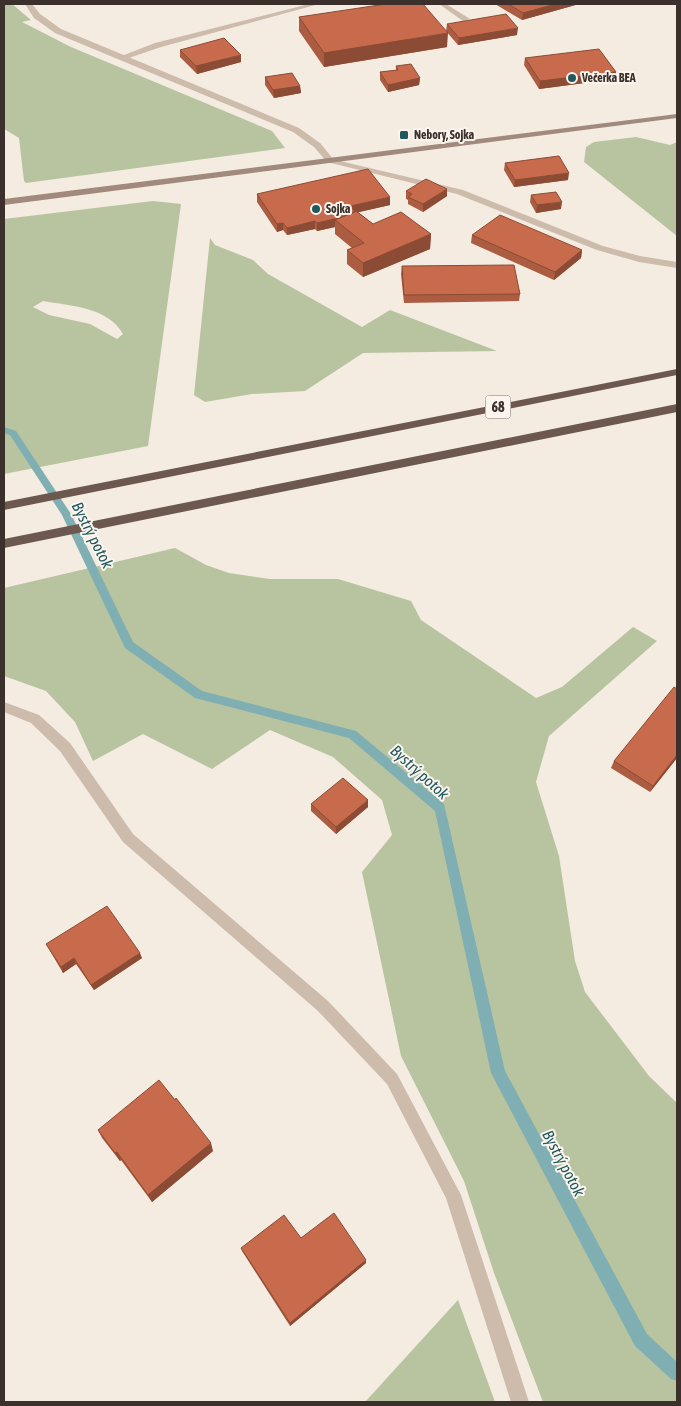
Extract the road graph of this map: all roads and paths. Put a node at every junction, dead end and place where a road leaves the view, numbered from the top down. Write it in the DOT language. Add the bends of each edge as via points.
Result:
graph roads {
  1 [pos="29,4"];
  2 [pos="316,4"];
  3 [pos="442,4"];
  4 [pos="466,19"];
  5 [pos="123,57"];
  6 [pos="677,116"];
  7 [pos="330,160"];
  8 [pos="4,202"];
  9 [pos="677,265"];
  10 [pos="677,372"];
  11 [pos="677,408"];
  12 [pos="4,506"];
  13 [pos="4,544"];
  14 [pos="4,707"];
  15 [pos="520,1402"];
  1 -- 5 [label="street" via="37,16 58,31"];
  2 -- 5 [label="street"];
  3 -- 4 [label="street"];
  5 -- 7 [label="street" via="296,130 317,145"];
  6 -- 7 [label="main road"];
  7 -- 8 [label="main road"];
  7 -- 9 [label="street" via="460,192 600,248"];
  10 -- 12 [label="highway, 68"];
  11 -- 13 [label="highway, 68"];
  14 -- 15 [label="street" via="35,719 65,747 128,838 323,1006 392,1078 453,1195"];
}
